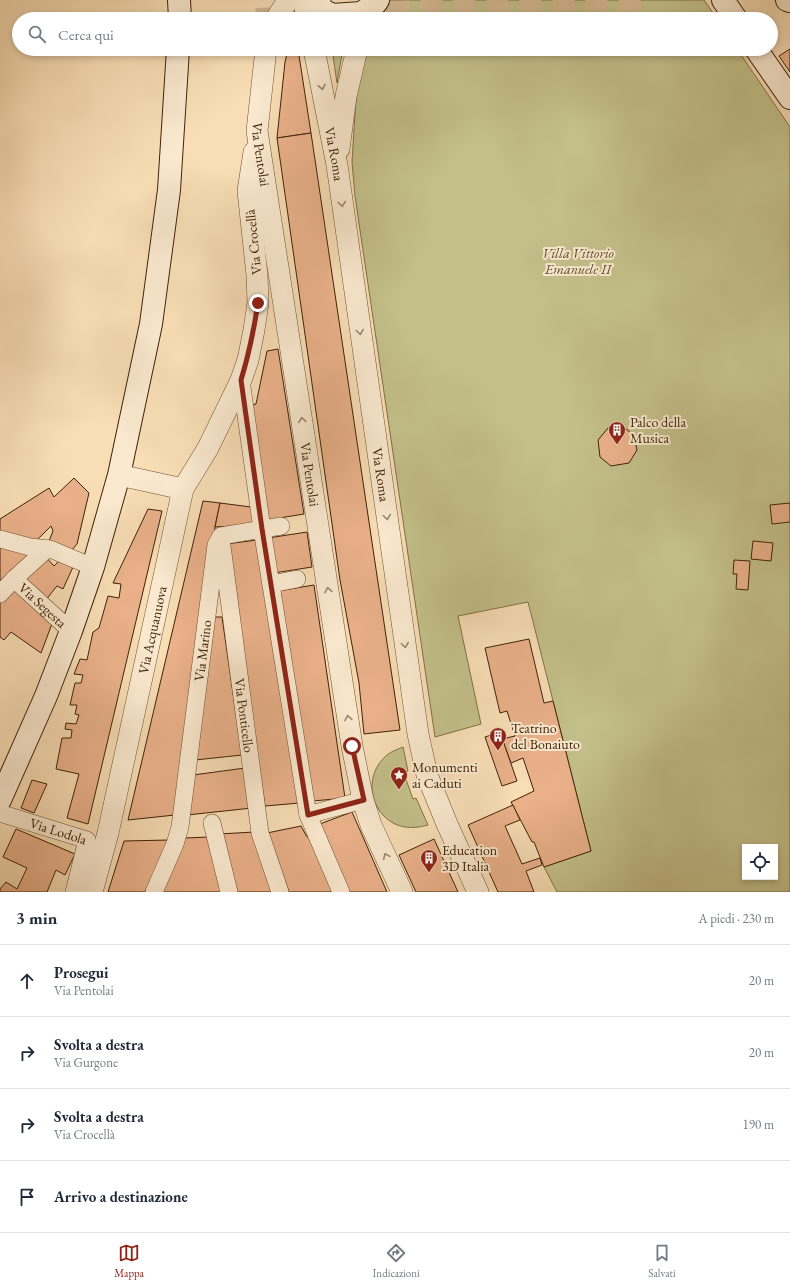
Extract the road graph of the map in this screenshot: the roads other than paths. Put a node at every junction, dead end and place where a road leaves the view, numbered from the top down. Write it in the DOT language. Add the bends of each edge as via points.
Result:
graph roads {
  1 [pos="179,0"];
  2 [pos="288,0"];
  3 [pos="723,0"];
  4 [pos="374,7"];
  5 [pos="180,12"];
  6 [pos="280,12"];
  7 [pos="363,12"];
  8 [pos="731,12"];
  9 [pos="178,56"];
  10 [pos="265,56"];
  11 [pos="315,56"];
  12 [pos="355,56"];
  13 [pos="761,56"];
  14 [pos="790,98"];
  15 [pos="257,131"];
  16 [pos="337,165"];
  17 [pos="241,380"];
  18 [pos="121,466"];
  19 [pos="183,489"];
  20 [pos="281,526"];
  21 [pos="262,529"];
  22 [pos="221,536"];
  23 [pos="0,539"];
  24 [pos="47,549"];
  25 [pos="93,567"];
  26 [pos="14,579"];
  27 [pos="297,579"];
  28 [pos="271,584"];
  29 [pos="0,594"];
  30 [pos="71,631"];
  31 [pos="0,800"];
  32 [pos="364,800"];
  33 [pos="0,813"];
  34 [pos="308,815"];
  35 [pos="212,823"];
  36 [pos="74,892"];
  37 [pos="92,892"];
  38 [pos="154,892"];
  39 [pos="229,892"];
  40 [pos="280,892"];
  41 [pos="341,892"];
  42 [pos="402,892"];
  43 [pos="478,892"];
  1 -- 5 [label="main road"];
  2 -- 6 [label="street"];
  3 -- 8 [label="main road"];
  4 -- 7 [label="main road"];
  9 -- 18 [label="main road" via="169,190 151,324"];
  10 -- 15 [label="street, Via Pentolai"];
  11 -- 16 [label="street, Via Roma, one-way"];
  12 -- 16 [label="street" via="346,96"];
  13 -- 14 [label="main road"];
  15 -- 17 [label="street, Via Crocellà" via="248,192 258,303 248,360"];
  32 -- 15 [label="street, Via Pentolai, one-way" via="352,746"];
  16 -- 43 [label="street, Via Roma, one-way" via="418,734 427,776"];
  17 -- 19 [label="street, Via Acquanuova" via="208,448"];
  17 -- 21 [label="street, Via Crocellà"];
  18 -- 19 [label="street"];
  18 -- 25 [label="main road"];
  19 -- 37 [label="street, Via Acquanuova" via="108,833"];
  20 -- 21 [label="street"];
  21 -- 22 [label="street"];
  21 -- 28 [label="street, Via Crocellà"];
  22 -- 38 [label="street, Via Marino" via="216,545 180,827"];
  22 -- 40 [label="street, Via Ponticello" via="260,833"];
  23 -- 24 [label="street"];
  24 -- 25 [label="street"];
  24 -- 26 [label="street"];
  25 -- 30 [label="main road"];
  26 -- 29 [label="street"];
  26 -- 30 [label="street, Via Segesta"];
  27 -- 28 [label="street"];
  28 -- 34 [label="street, Via Crocellà"];
  30 -- 31 [label="main road" via="46,696"];
  32 -- 34 [label="street"];
  42 -- 32 [label="street, Via Pentolai, one-way" via="371,826"];
  33 -- 36 [label="street, Via Lodola" via="88,840"];
  34 -- 41 [label="street, Via Crocellà"];
  35 -- 39 [label="street"];
}
